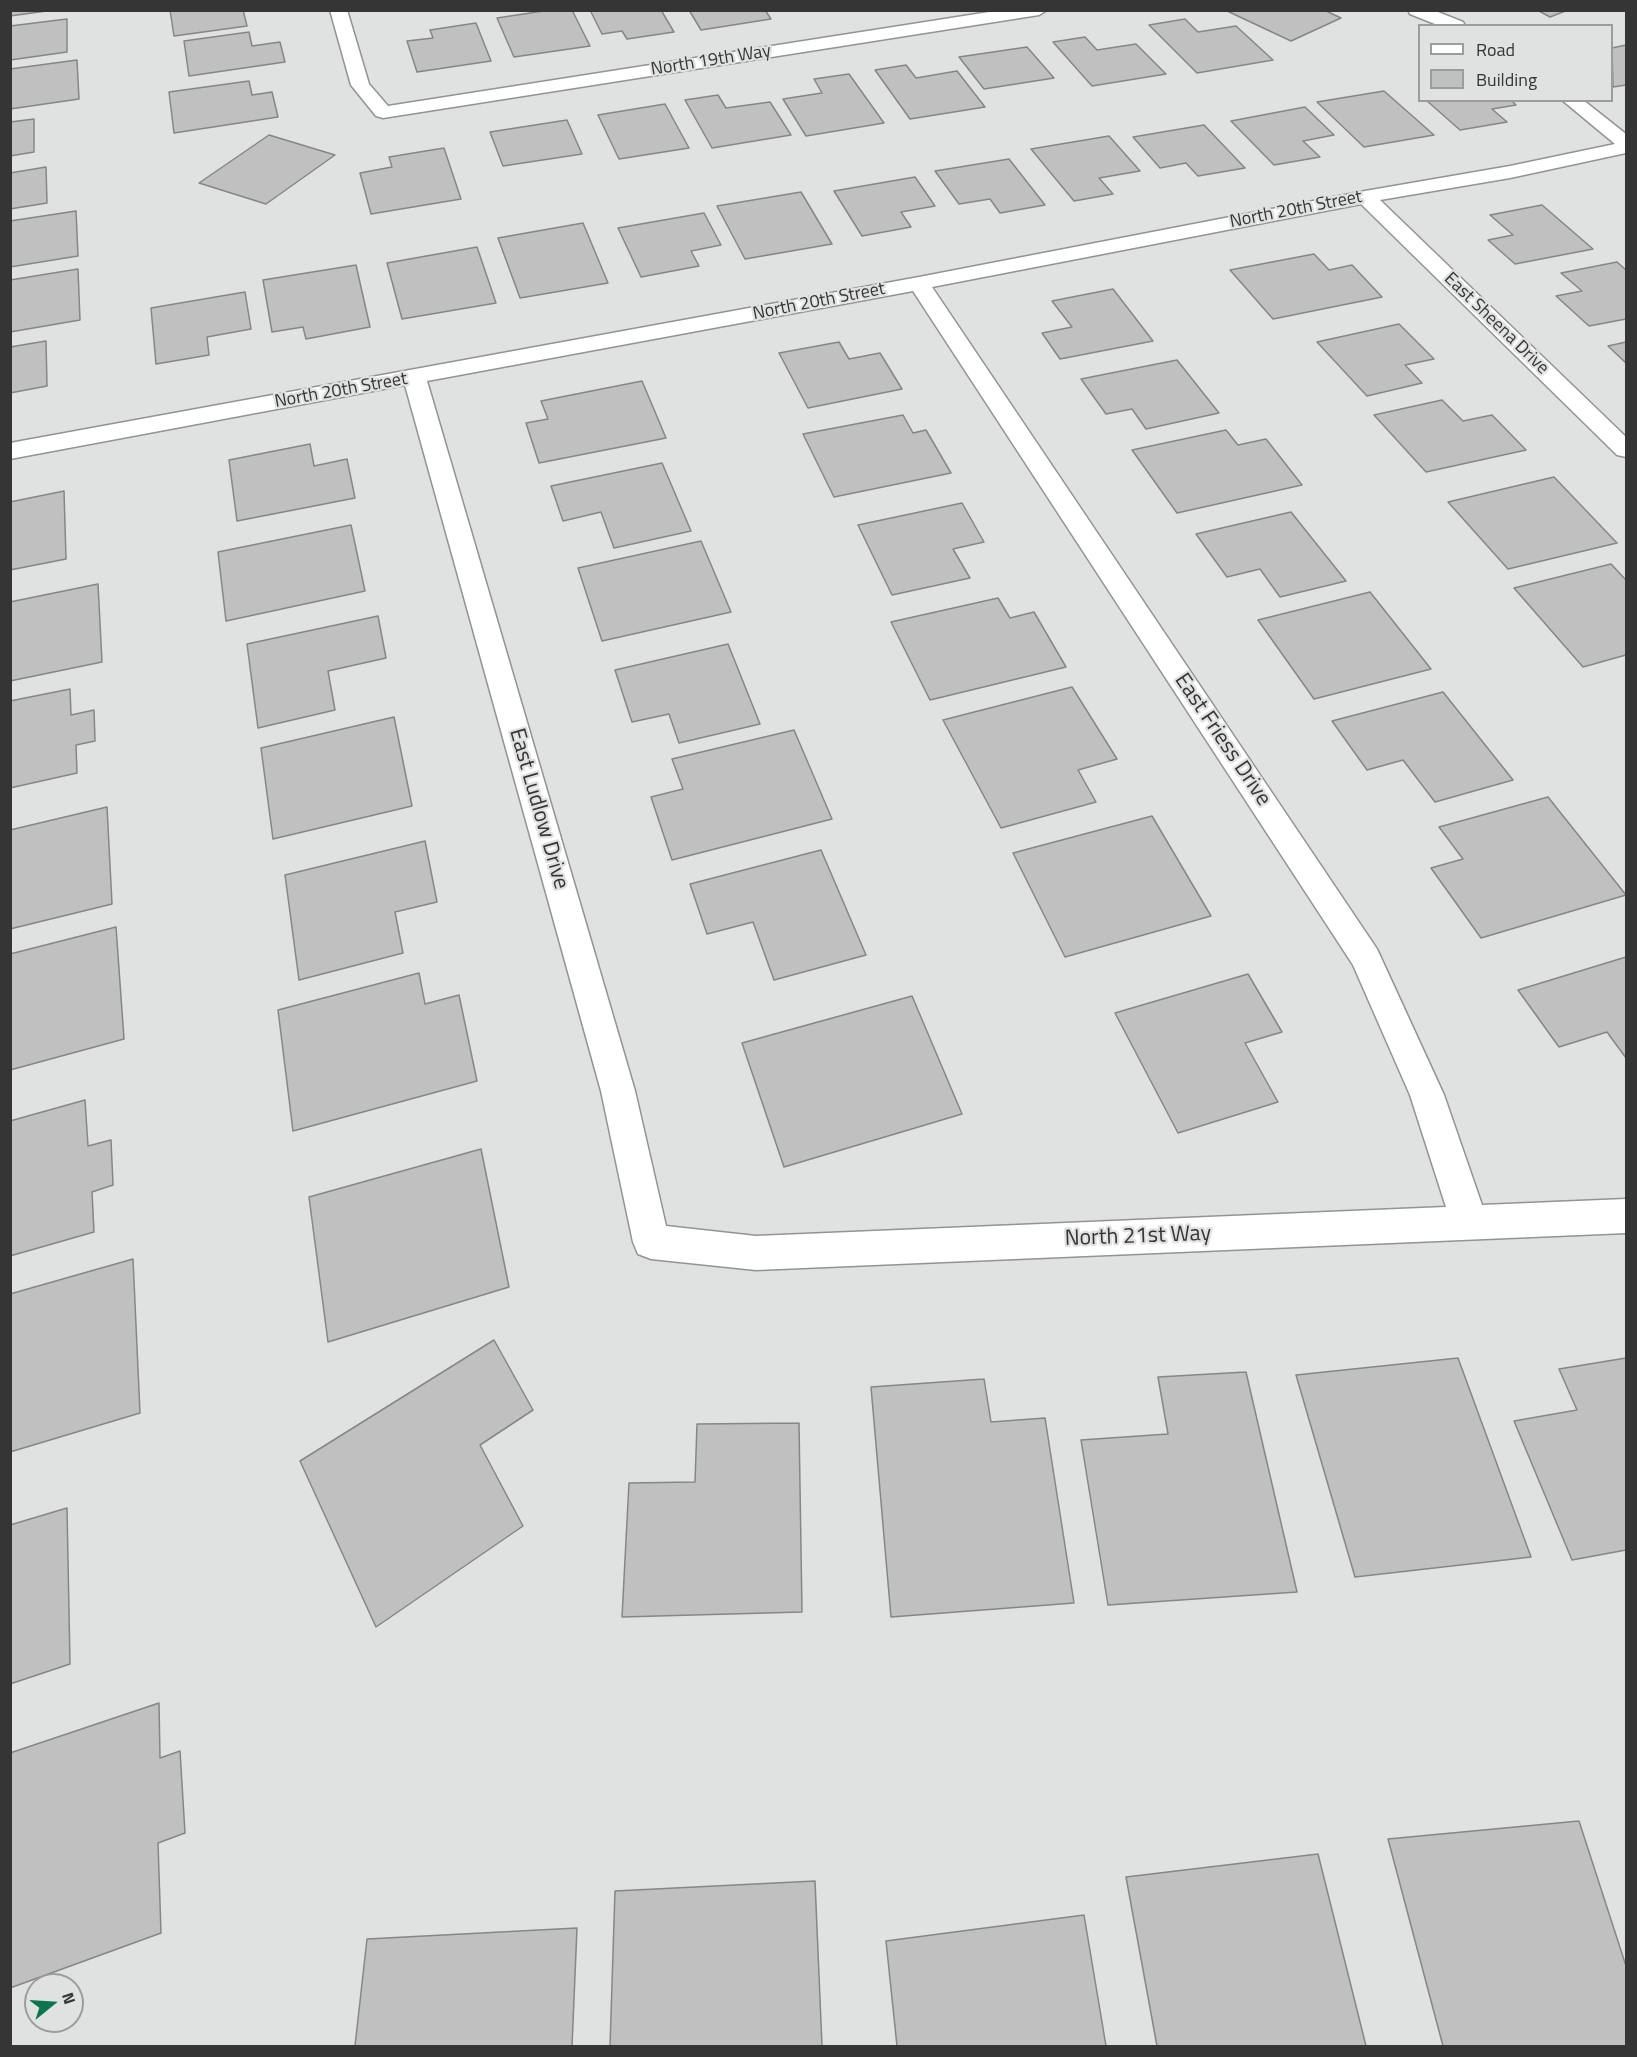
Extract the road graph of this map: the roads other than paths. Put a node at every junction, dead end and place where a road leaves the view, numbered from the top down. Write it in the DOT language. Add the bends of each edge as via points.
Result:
graph roads {
  1 [pos="338,10"];
  2 [pos="1039,10"];
  3 [pos="1416,10"];
  4 [pos="1452,24"];
  5 [pos="1574,102"];
  6 [pos="1626,142"];
  7 [pos="1626,147"];
  8 [pos="1365,197"];
  9 [pos="919,283"];
  10 [pos="415,378"];
  11 [pos="1626,450"];
  12 [pos="10,452"];
  13 [pos="1626,1216"];
  14 [pos="1470,1224"];
  15 [pos="651,1242"];
  1 -- 2 [label="street, North 19th Way" via="360,85 383,112"];
  3 -- 4 [label="street"];
  5 -- 6 [label="street"];
  7 -- 8 [label="street, North 20th Street"];
  8 -- 9 [label="street, North 20th Street"];
  8 -- 11 [label="street, East Sheena Drive"];
  9 -- 10 [label="street, North 20th Street"];
  9 -- 14 [label="street, East Friess Drive" via="1366,958 1427,1095"];
  10 -- 12 [label="street, North 20th Street"];
  10 -- 15 [label="street, East Ludlow Drive" via="618,1091"];
  13 -- 14 [label="street, North 21st Way"];
  14 -- 15 [label="street, North 21st Way" via="756,1253"];
}
